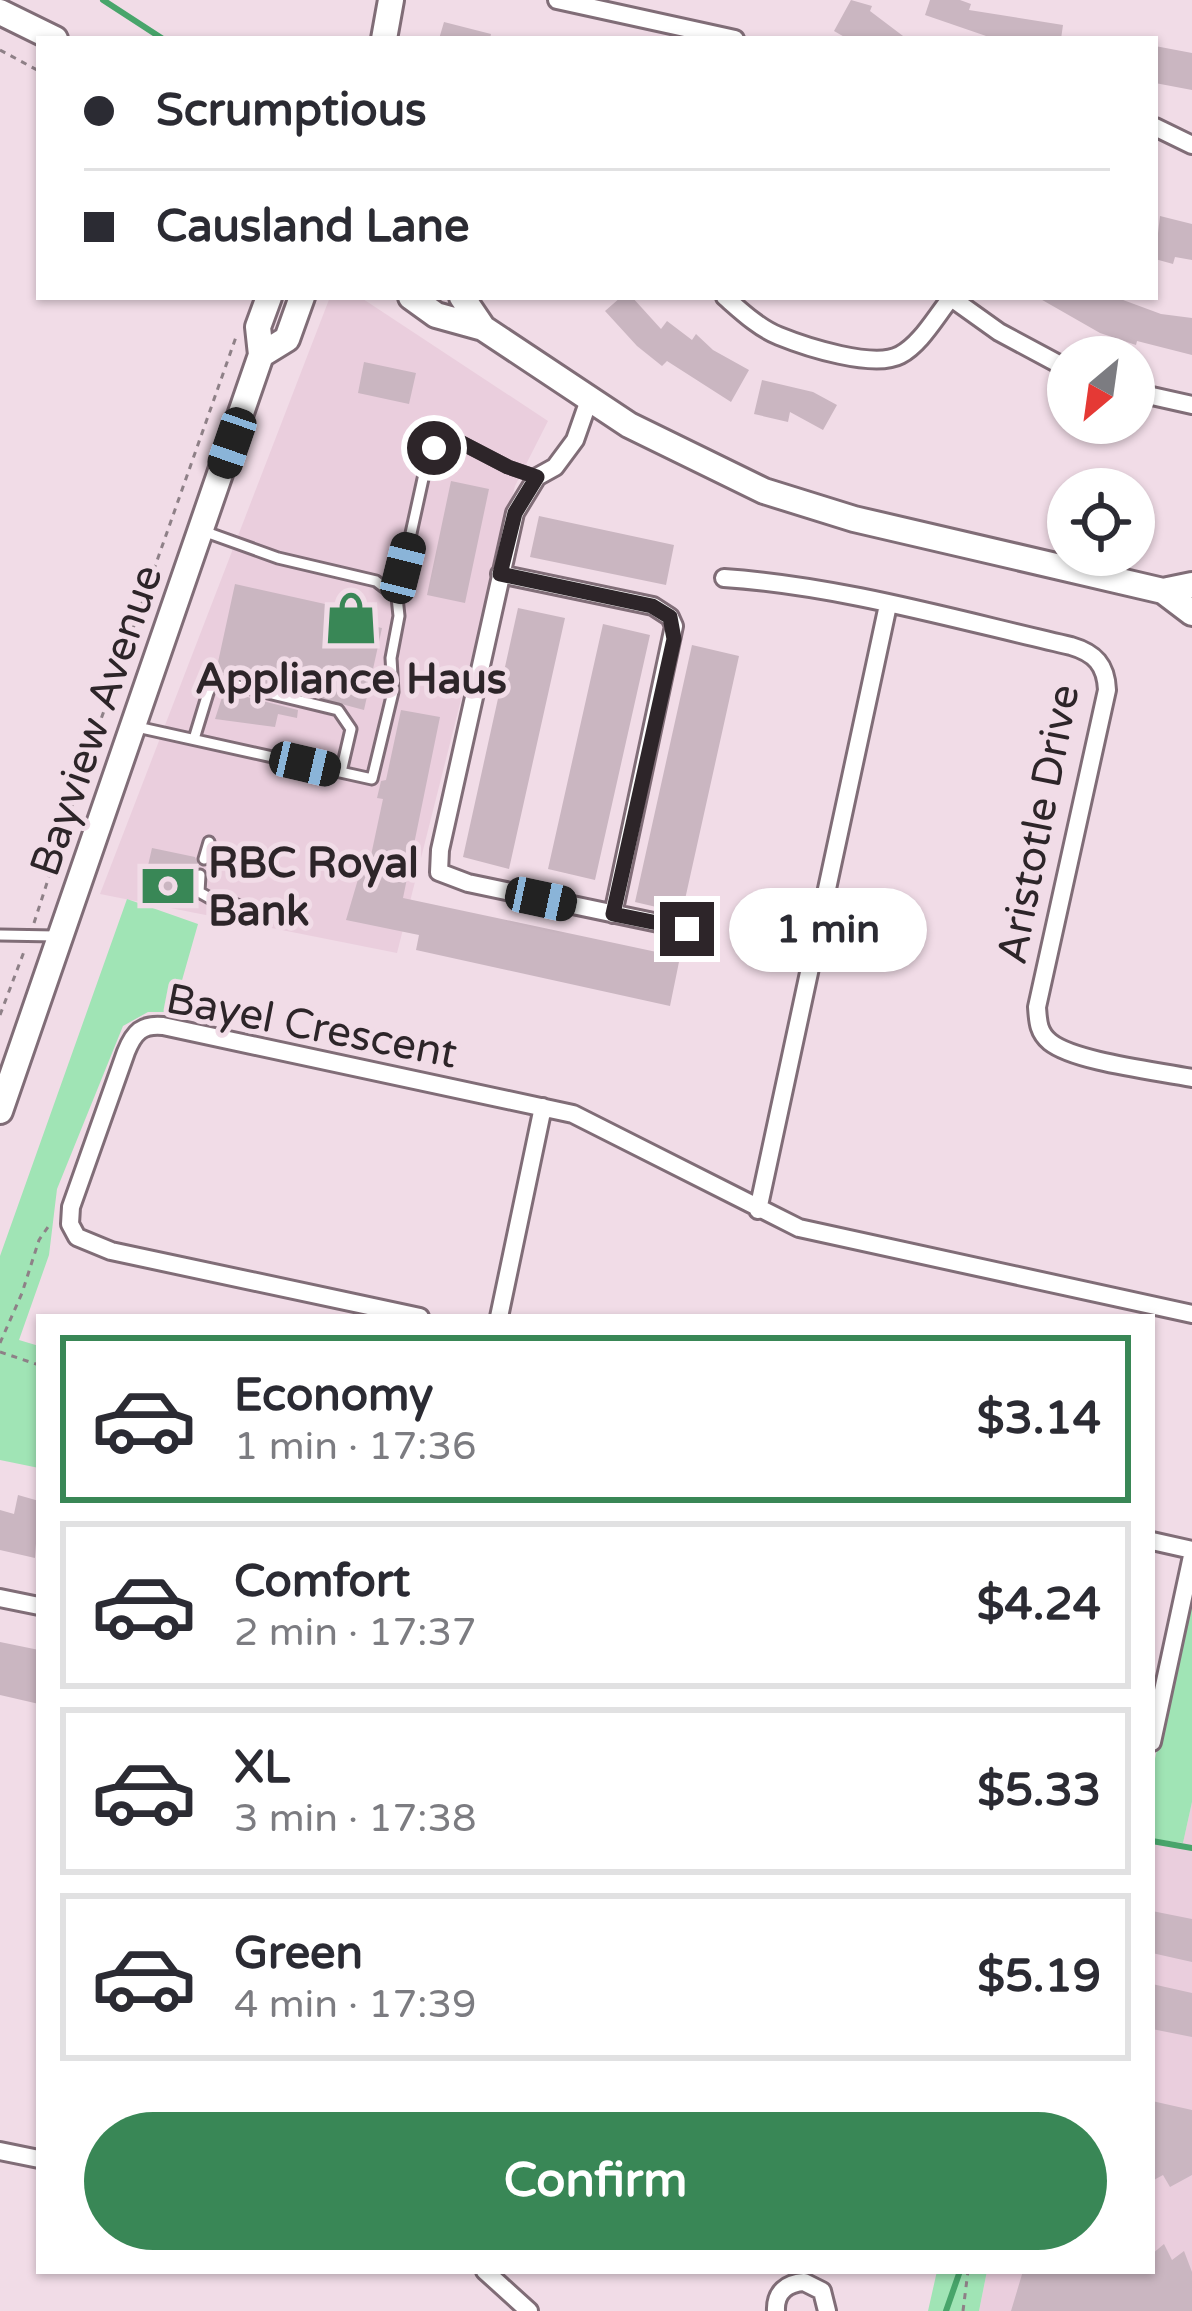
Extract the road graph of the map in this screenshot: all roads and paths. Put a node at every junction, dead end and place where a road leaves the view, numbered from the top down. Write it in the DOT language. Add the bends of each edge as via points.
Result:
graph roads {
  1 [pos="391,0"];
  2 [pos="557,0"];
  3 [pos="0,12"];
  4 [pos="379,35"];
  5 [pos="49,36"];
  6 [pos="721,36"];
  7 [pos="0,50"];
  8 [pos="36,69"];
  9 [pos="1158,128"];
  10 [pos="1192,145"];
  11 [pos="268,300"];
  12 [pos="301,300"];
  13 [pos="415,300"];
  14 [pos="464,300"];
  15 [pos="729,300"];
  16 [pos="949,300"];
  17 [pos="955,300"];
  18 [pos="242,320"];
  19 [pos="483,328"];
  20 [pos="261,355"];
  21 [pos="1047,358"];
  22 [pos="1155,397"];
  23 [pos="589,400"];
  24 [pos="1192,405"];
  25 [pos="537,477"];
  26 [pos="202,531"];
  27 [pos="500,574"];
  28 [pos="724,578"];
  29 [pos="1192,586"];
  30 [pos="1163,591"];
  31 [pos="398,597"];
  32 [pos="888,605"];
  33 [pos="1192,613"];
  34 [pos="134,726"];
  35 [pos="194,739"];
  36 [pos="341,772"];
  37 [pos="209,842"];
  38 [pos="204,860"];
  39 [pos="200,875"];
  40 [pos="237,905"];
  41 [pos="613,914"];
  42 [pos="687,929"];
  43 [pos="0,935"];
  44 [pos="30,936"];
  45 [pos="60,937"];
  46 [pos="0,1015"];
  47 [pos="1192,1078"];
  48 [pos="543,1108"];
  49 [pos="0,1111"];
  50 [pos="758,1210"];
  51 [pos="50,1224"];
  52 [pos="406,1314"];
  53 [pos="500,1314"];
  54 [pos="1192,1314"];
  55 [pos="0,1342"];
  56 [pos="0,1352"];
  57 [pos="36,1364"];
  58 [pos="1155,1542"];
  59 [pos="1192,1553"];
  60 [pos="0,1598"];
  61 [pos="36,1605"];
  62 [pos="1155,1728"];
  63 [pos="0,2151"];
  64 [pos="36,2158"];
  65 [pos="496,2274"];
  66 [pos="968,2274"];
  67 [pos="813,2277"];
  68 [pos="530,2311"];
  69 [pos="776,2311"];
  70 [pos="827,2311"];
  71 [pos="963,2311"];
  1 -- 4 [label="main road"];
  2 -- 6 [label="street"];
  3 -- 5 [label="main road"];
  7 -- 8 [label="path"];
  9 -- 10 [label="street"];
  11 -- 20 [label="main road, Bayview Avenue" via="258,327"];
  12 -- 20 [label="main road, Bayview Avenue" via="287,339"];
  13 -- 19 [label="main road"];
  14 -- 19 [label="main road"];
  15 -- 16 [label="street" via="778,336 884,360 915,344"];
  17 -- 21 [label="street"];
  18 -- 44 [label="path"];
  19 -- 23 [label="main road"];
  20 -- 26 [label="main road, Bayview Avenue"];
  22 -- 24 [label="street"];
  23 -- 25 [label="street" via="575,440"];
  23 -- 30 [label="main road" via="715,470 805,505"];
  25 -- 27 [label="street" via="515,513"];
  25 -- 31 [label="lane" via="458,441 434,448"];
  26 -- 31 [label="lane" via="376,581"];
  26 -- 34 [label="main road, Bayview Avenue"];
  27 -- 41 [label="street" via="652,606 674,626"];
  27 -- 41 [label="street" via="439,872"];
  28 -- 32 [label="street"];
  29 -- 30 [label="main road"];
  30 -- 33 [label="main road"];
  31 -- 36 [label="lane" via="393,692 372,778"];
  32 -- 47 [label="street, Aristotle Drive" via="1086,650 1103,668 1107,690 1037,1007 1039,1030 1070,1053"];
  32 -- 50 [label="street"];
  34 -- 35 [label="lane"];
  34 -- 45 [label="main road, Bayview Avenue"];
  35 -- 36 [label="lane"];
  35 -- 36 [label="lane" via="211,687 224,682 338,710 351,728"];
  37 -- 38 [label="lane"];
  39 -- 40 [label="lane" via="205,897"];
  41 -- 42 [label="street"];
  43 -- 44 [label="lane"];
  44 -- 45 [label="lane"];
  44 -- 46 [label="path"];
  45 -- 49 [label="main road, Bayview Avenue"];
  48 -- 50 [label="street" via="573,1114"];
  48 -- 52 [label="street, Bayel Crescent" via="163,1026 147,1024 131,1039 71,1208 77,1238"];
  48 -- 53 [label="street"];
  50 -- 54 [label="street" via="818,1233"];
  51 -- 55 [label="path"];
  56 -- 57 [label="path"];
  58 -- 59 [label="street"];
  59 -- 62 [label="street"];
  60 -- 61 [label="street"];
  63 -- 64 [label="street"];
  65 -- 68 [label="street"];
  66 -- 71 [label="path"];
  67 -- 69 [label="street" via="785,2287"];
  67 -- 70 [label="street"];
}
